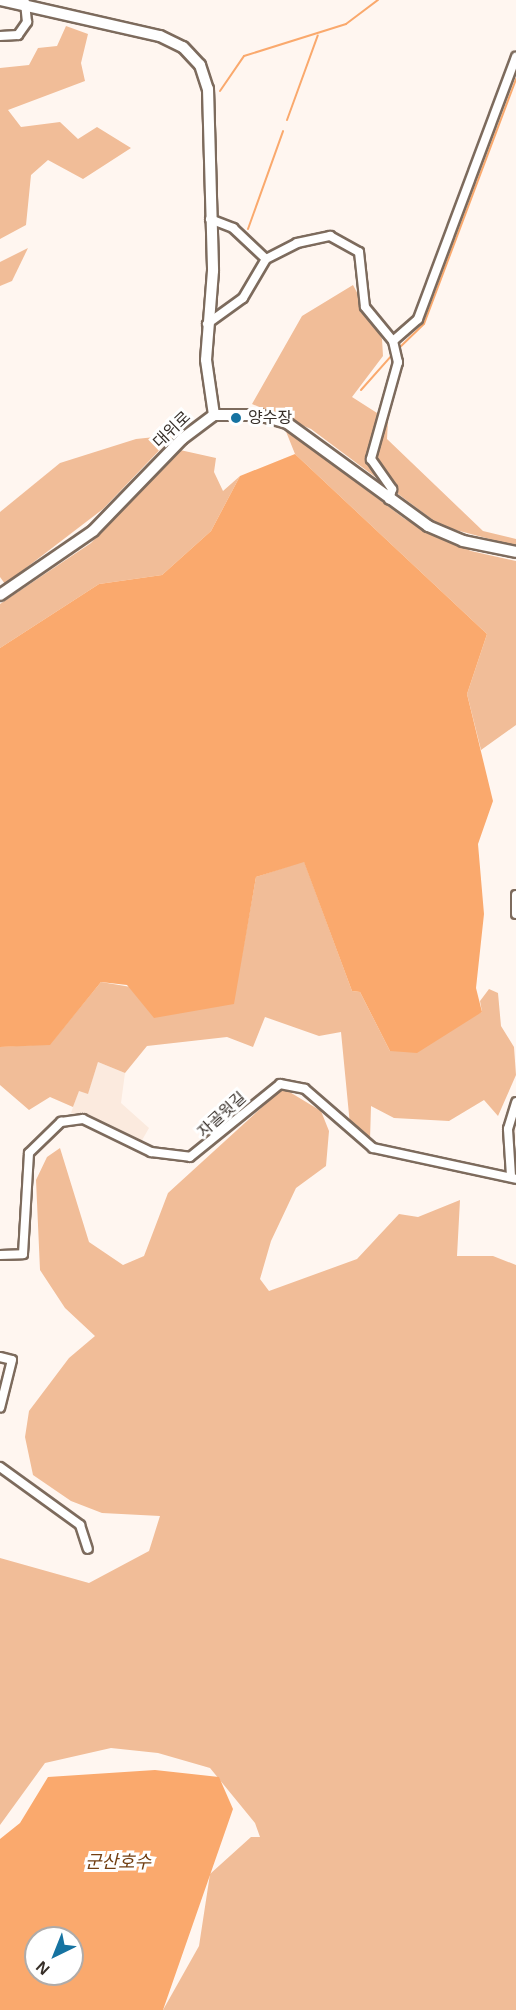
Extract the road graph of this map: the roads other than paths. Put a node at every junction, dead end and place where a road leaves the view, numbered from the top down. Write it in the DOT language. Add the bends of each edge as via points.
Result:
graph roads {
  1 [pos="1,0"];
  2 [pos="25,4"];
  3 [pos="0,36"];
  4 [pos="516,57"];
  5 [pos="210,219"];
  6 [pos="266,259"];
  7 [pos="207,324"];
  8 [pos="394,348"];
  9 [pos="214,415"];
  10 [pos="389,500"];
  11 [pos="516,552"];
  12 [pos="0,595"];
  13 [pos="516,895"];
  14 [pos="516,914"];
  15 [pos="516,1102"];
  16 [pos="514,1178"];
  17 [pos="0,1255"];
  18 [pos="0,1357"];
  19 [pos="2,1395"];
  20 [pos="0,1408"];
  21 [pos="0,1467"];
  22 [pos="88,1549"];
  1 -- 2 [label="main road"];
  2 -- 3 [label="street" via="27,22 18,35"];
  2 -- 5 [label="main road" via="160,36 193,57 208,89"];
  4 -- 8 [label="street" via="418,319"];
  5 -- 6 [label="street" via="233,228"];
  5 -- 7 [label="main road" via="213,271"];
  6 -- 7 [label="street" via="243,298"];
  6 -- 8 [label="street" via="322,238 352,243 360,252 365,307"];
  7 -- 9 [label="main road"];
  8 -- 10 [label="street" via="398,369 371,459 392,489"];
  9 -- 10 [label="main road, 대위로" via="259,415 302,430"];
  9 -- 12 [label="main road, 대위로" via="182,440 93,531"];
  10 -- 11 [label="main road, 대위로" via="443,534"];
  13 -- 14 [label="street"];
  15 -- 16 [label="street" via="508,1129"];
  16 -- 17 [label="street, 자골윗길" via="373,1148 305,1089 280,1084 190,1157 151,1152 83,1119 61,1122 37,1143 25,1168 23,1254"];
  18 -- 19 [label="street" via="12,1360"];
  19 -- 20 [label="street"];
  21 -- 22 [label="street" via="80,1525"];
}
